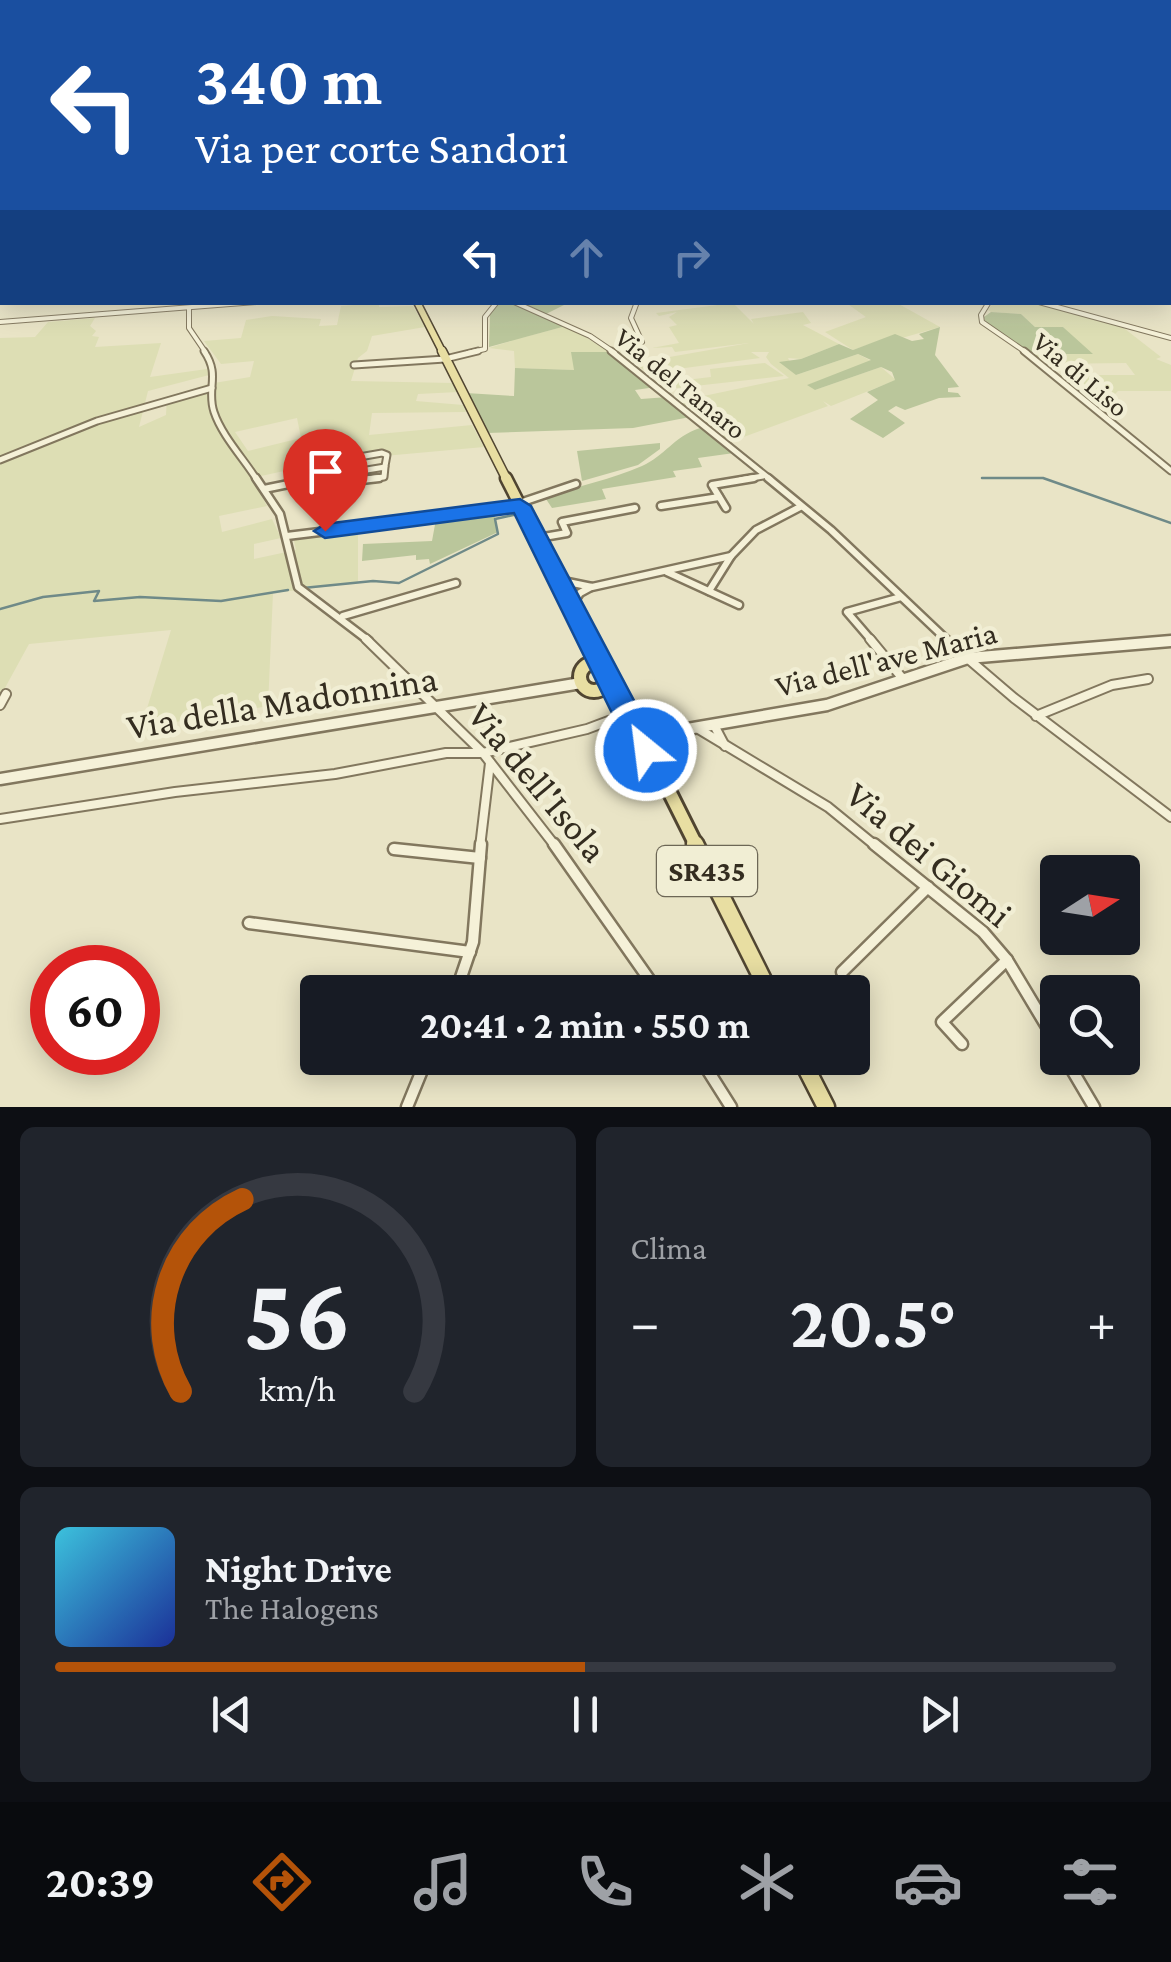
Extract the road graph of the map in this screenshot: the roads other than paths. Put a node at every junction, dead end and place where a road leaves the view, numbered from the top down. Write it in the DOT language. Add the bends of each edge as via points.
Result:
graph roads {
  1 [pos="418,305"];
  2 [pos="495,305"];
  3 [pos="520,305"];
  4 [pos="636,305"];
  5 [pos="987,305"];
  6 [pos="1051,305"];
  7 [pos="193,306"];
  8 [pos="0,322"];
  9 [pos="1168,337"];
  10 [pos="642,342"];
  11 [pos="446,359"];
  12 [pos="354,364"];
  13 [pos="212,388"];
  14 [pos="0,460"];
  15 [pos="1171,471"];
  16 [pos="764,476"];
  17 [pos="318,477"];
  18 [pos="576,484"];
  19 [pos="264,489"];
  20 [pos="719,497"];
  21 [pos="520,506"];
  22 [pos="662,506"];
  23 [pos="800,506"];
  24 [pos="635,508"];
  25 [pos="726,508"];
  26 [pos="287,536"];
  27 [pos="539,541"];
  28 [pos="731,556"];
  29 [pos="665,571"];
  30 [pos="456,583"];
  31 [pos="592,587"];
  32 [pos="568,589"];
  33 [pos="709,591"];
  34 [pos="580,593"];
  35 [pos="900,597"];
  36 [pos="739,605"];
  37 [pos="571,607"];
  38 [pos="342,616"];
  39 [pos="1171,641"];
  40 [pos="968,658"];
  41 [pos="596,661"];
  42 [pos="1148,678"];
  43 [pos="904,680"];
  44 [pos="578,682"];
  45 [pos="609,686"];
  46 [pos="6,694"];
  47 [pos="0,705"];
  48 [pos="437,707"];
  49 [pos="1036,716"];
  50 [pos="632,719"];
  51 [pos="714,724"];
  52 [pos="697,728"];
  53 [pos="667,730"];
  54 [pos="646,744"];
  55 [pos="725,747"];
  56 [pos="487,756"];
  57 [pos="0,779"];
  58 [pos="1171,817"];
  59 [pos="0,819"];
  60 [pos="394,849"];
  61 [pos="480,858"];
  62 [pos="928,887"];
  63 [pos="249,923"];
  64 [pos="470,952"];
  65 [pos="1007,960"];
  66 [pos="842,972"];
  67 [pos="462,975"];
  68 [pos="646,975"];
  69 [pos="760,975"];
  70 [pos="1040,1016"];
  71 [pos="962,1044"];
  72 [pos="420,1075"];
  73 [pos="711,1075"];
  74 [pos="810,1075"];
  75 [pos="1075,1075"];
  76 [pos="407,1107"];
  77 [pos="731,1107"];
  78 [pos="826,1107"];
  79 [pos="1094,1107"];
  1 -- 11 [label="main road"];
  2 -- 11 [label="street" via="485,317 485,349"];
  3 -- 16 [label="street, Via del Tanaro" via="613,350"];
  4 -- 10 [label="street" via="631,318"];
  5 -- 15 [label="street, Via di Liso" via="982,322"];
  6 -- 9 [label="street"];
  7 -- 8 [label="street"];
  7 -- 13 [label="street, Via dell'Isola" via="188,328 213,364"];
  11 -- 12 [label="street"];
  11 -- 21 [label="main road"];
  13 -- 14 [label="street" via="110,416"];
  13 -- 19 [label="street, Via dell'Isola" via="215,416"];
  16 -- 20 [label="street" via="712,485"];
  16 -- 23 [label="street, Via del Tanaro"];
  17 -- 17 [label="street" via="318,485 384,478 386,455 319,464"];
  17 -- 19 [label="street"];
  18 -- 21 [label="street"];
  19 -- 26 [label="street, Via dell'Isola"];
  20 -- 22 [label="street"];
  20 -- 25 [label="street"];
  21 -- 26 [label="street"];
  21 -- 27 [label="main road"];
  23 -- 28 [label="street" via="756,530"];
  23 -- 35 [label="street, Via del Tanaro"];
  24 -- 27 [label="street" via="562,522 567,533"];
  26 -- 38 [label="street, Via dell'Isola" via="298,587"];
  27 -- 32 [label="main road, SR435"];
  28 -- 29 [label="street"];
  28 -- 33 [label="street"];
  29 -- 31 [label="street"];
  29 -- 33 [label="street"];
  30 -- 38 [label="street"];
  31 -- 32 [label="street"];
  31 -- 34 [label="street"];
  32 -- 34 [label="street"];
  32 -- 37 [label="main road, SR435"];
  33 -- 36 [label="street"];
  34 -- 37 [label="street"];
  35 -- 40 [label="street, Via del Tanaro"];
  35 -- 43 [label="street" via="847,612"];
  37 -- 41 [label="main road, SR435"];
  38 -- 48 [label="street, Via dell'Isola"];
  39 -- 40 [label="street, Via dell'ave Maria"];
  40 -- 43 [label="street, Via dell'ave Maria"];
  40 -- 49 [label="street, Via del Tanaro"];
  41 -- 44 [label="main road" via="580,670"];
  41 -- 45 [label="main road, SR435" via="609,672"];
  42 -- 49 [label="street"];
  43 -- 51 [label="street, Via dell'ave Maria" via="827,705"];
  44 -- 45 [label="main road" via="591,689"];
  44 -- 48 [label="street, Via della Madonnina"];
  45 -- 50 [label="main road, SR435"];
  46 -- 47 [label="street"];
  48 -- 56 [label="street, Via dell'Isola"];
  48 -- 57 [label="street, Via della Madonnina"];
  49 -- 58 [label="street, Via del Tanaro"];
  50 -- 53 [label="main road" via="652,716"];
  50 -- 54 [label="main road, SR435"];
  50 -- 56 [label="street"];
  51 -- 52 [label="street, Via dell'ave Maria"];
  51 -- 55 [label="street"];
  52 -- 53 [label="street, Via dell'ave Maria"];
  52 -- 55 [label="street, Via dei Giomi"];
  53 -- 54 [label="main road"];
  54 -- 69 [label="main road, SR435"];
  55 -- 62 [label="street, Via dei Giomi" via="828,808"];
  56 -- 59 [label="street" via="446,753"];
  56 -- 61 [label="street"];
  56 -- 68 [label="street, Via dell'Isola"];
  60 -- 61 [label="street"];
  61 -- 64 [label="street"];
  62 -- 65 [label="street, Via dei Giomi"];
  62 -- 66 [label="street"];
  63 -- 64 [label="street"];
  64 -- 67 [label="street"];
  65 -- 70 [label="street, Via dei Giomi"];
  65 -- 71 [label="street" via="942,1022"];
  72 -- 76 [label="street"];
  73 -- 77 [label="street"];
  74 -- 78 [label="main road"];
  75 -- 79 [label="street"];
}
